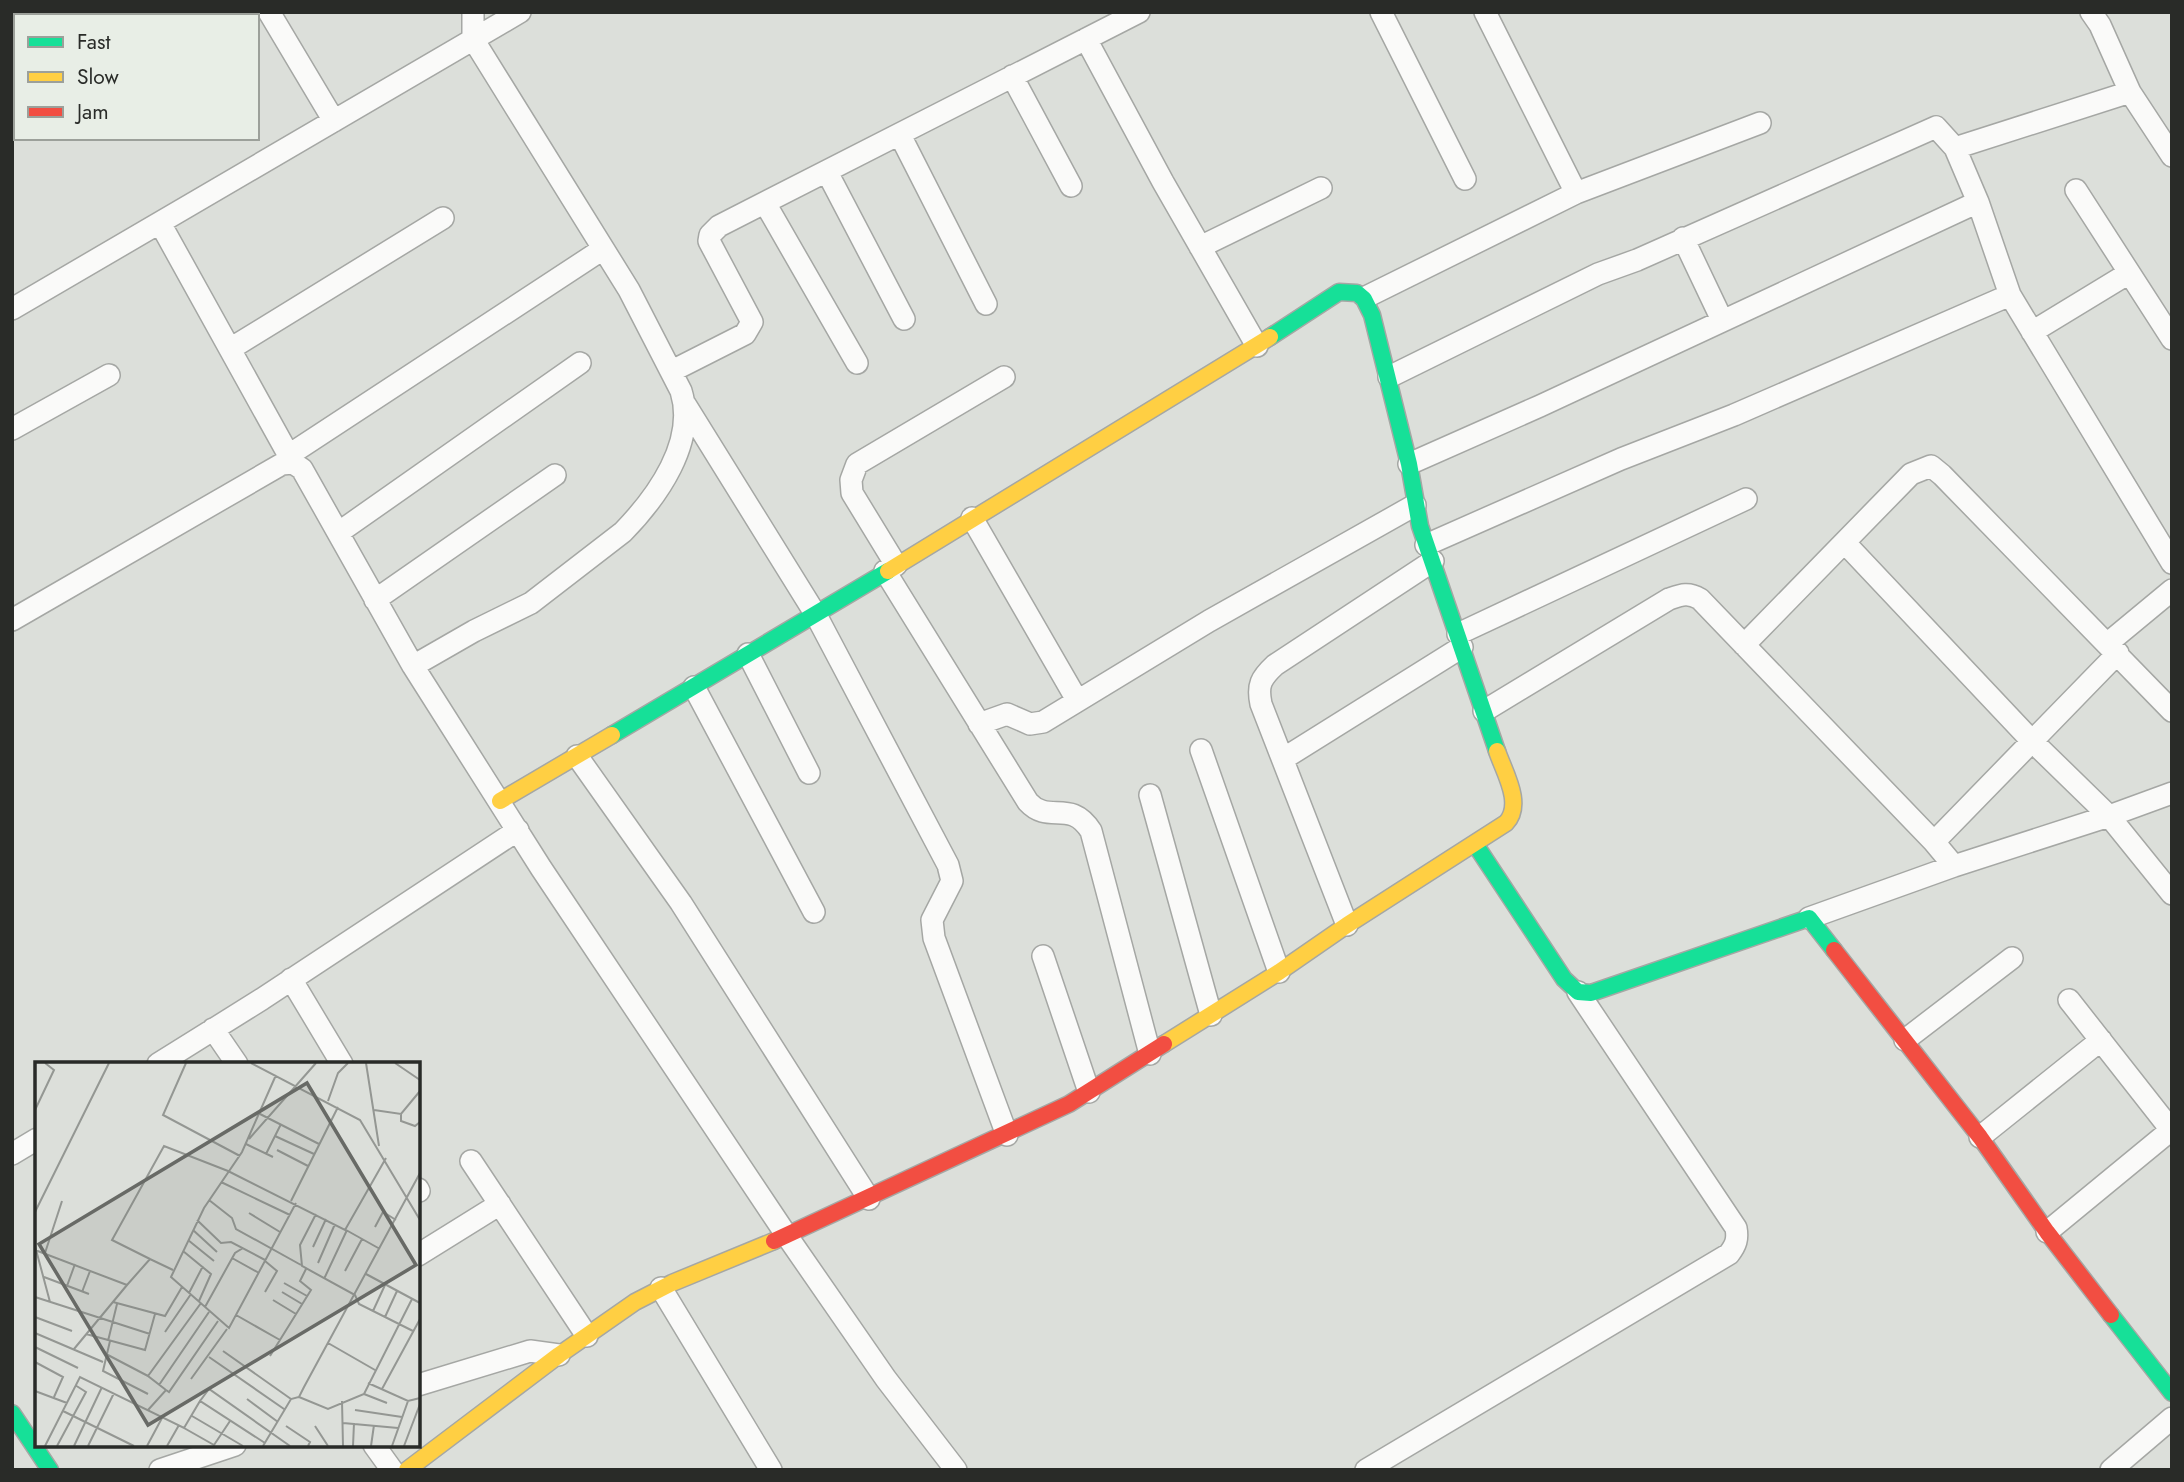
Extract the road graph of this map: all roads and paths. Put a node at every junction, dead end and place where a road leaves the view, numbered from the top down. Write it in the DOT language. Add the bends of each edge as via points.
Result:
graph roads {
  1 [pos="269,12"];
  2 [pos="474,12"];
  3 [pos="520,12"];
  4 [pos="1139,12"];
  5 [pos="1381,12"];
  6 [pos="1485,12"];
  7 [pos="2091,12"];
  8 [pos="474,39"];
  9 [pos="1086,39"];
  10 [pos="1012,76"];
  11 [pos="2130,92"];
  12 [pos="334,121"];
  13 [pos="1760,123"];
  14 [pos="900,135"];
  15 [pos="1955,148"];
  16 [pos="2172,156"];
  17 [pos="827,172"];
  18 [pos="1465,178"];
  19 [pos="1071,186"];
  20 [pos="1321,188"];
  21 [pos="2076,190"];
  22 [pos="1576,193"];
  23 [pos="1978,202"];
  24 [pos="765,203"];
  25 [pos="443,219"];
  26 [pos="160,223"];
  27 [pos="1683,238"];
  28 [pos="1200,247"];
  29 [pos="603,249"];
  30 [pos="2129,273"];
  31 [pos="2010,295"];
  32 [pos="1366,298"];
  33 [pos="986,304"];
  34 [pos="12,309"];
  35 [pos="904,319"];
  36 [pos="1722,320"];
  37 [pos="2032,331"];
  38 [pos="2172,339"];
  39 [pos="1257,346"];
  40 [pos="230,349"];
  41 [pos="580,363"];
  42 [pos="857,363"];
  43 [pos="672,371"];
  44 [pos="109,375"];
  45 [pos="1003,377"];
  46 [pos="1389,377"];
  47 [pos="685,404"];
  48 [pos="12,429"];
  49 [pos="291,459"];
  50 [pos="1409,464"];
  51 [pos="555,475"];
  52 [pos="1746,499"];
  53 [pos="1415,505"];
  54 [pos="972,518"];
  55 [pos="338,533"];
  56 [pos="1845,543"];
  57 [pos="1430,553"];
  58 [pos="2172,563"];
  59 [pos="890,568"];
  60 [pos="2172,590"];
  61 [pos="375,600"];
  62 [pos="817,615"];
  63 [pos="12,620"];
  64 [pos="1460,641"];
  65 [pos="1744,645"];
  66 [pos="2113,648"];
  67 [pos="748,654"];
  68 [pos="413,666"];
  69 [pos="694,687"];
  70 [pos="1077,700"];
  71 [pos="1484,711"];
  72 [pos="2172,711"];
  73 [pos="979,724"];
  74 [pos="2031,740"];
  75 [pos="1201,750"];
  76 [pos="577,756"];
  77 [pos="1283,759"];
  78 [pos="809,773"];
  79 [pos="2172,793"];
  80 [pos="1150,795"];
  81 [pos="500,801"];
  82 [pos="2109,816"];
  83 [pos="518,830"];
  84 [pos="1934,842"];
  85 [pos="1475,844"];
  86 [pos="1954,866"];
  87 [pos="2172,894"];
  88 [pos="814,912"];
  89 [pos="1809,918"];
  90 [pos="1348,925"];
  91 [pos="1043,956"];
  92 [pos="2012,958"];
  93 [pos="1279,972"];
  94 [pos="290,979"];
  95 [pos="1578,992"];
  96 [pos="2069,1000"];
  97 [pos="1211,1015"];
  98 [pos="214,1029"];
  99 [pos="1905,1040"];
  100 [pos="2101,1040"];
  101 [pos="1150,1054"];
  102 [pos="162,1062"];
  103 [pos="236,1062"];
  104 [pos="341,1062"];
  105 [pos="1089,1092"];
  106 [pos="2171,1130"];
  107 [pos="1007,1135"];
  108 [pos="1980,1137"];
  109 [pos="35,1140"];
  110 [pos="12,1154"];
  111 [pos="471,1161"];
  112 [pos="869,1199"];
  113 [pos="499,1204"];
  114 [pos="2047,1233"];
  115 [pos="787,1236"];
  116 [pos="420,1254"];
  117 [pos="661,1288"];
  118 [pos="587,1336"];
  119 [pos="559,1355"];
  120 [pos="420,1384"];
  121 [pos="2172,1393"];
  122 [pos="12,1413"];
  123 [pos="2172,1418"];
  124 [pos="229,1447"];
  125 [pos="375,1447"];
  126 [pos="50,1470"];
  127 [pos="160,1470"];
  128 [pos="392,1470"];
  129 [pos="407,1470"];
  130 [pos="771,1470"];
  131 [pos="956,1470"];
  132 [pos="1366,1470"];
  133 [pos="2111,1470"];
  1 -- 12 [label="street"];
  2 -- 8 [label="street"];
  3 -- 8 [label="street"];
  4 -- 9 [label="street"];
  5 -- 18 [label="street"];
  6 -- 22 [label="street"];
  7 -- 11 [label="street"];
  8 -- 12 [label="street"];
  8 -- 29 [label="street"];
  9 -- 10 [label="street"];
  9 -- 28 [label="street"];
  10 -- 14 [label="street"];
  10 -- 19 [label="street"];
  11 -- 15 [label="street"];
  11 -- 16 [label="street"];
  12 -- 26 [label="street"];
  13 -- 22 [label="street"];
  14 -- 17 [label="street"];
  14 -- 33 [label="street"];
  15 -- 23 [label="street"];
  15 -- 27 [label="street" via="1936,127"];
  17 -- 24 [label="street"];
  17 -- 35 [label="street"];
  20 -- 28 [label="street"];
  21 -- 30 [label="street"];
  22 -- 32 [label="street"];
  23 -- 31 [label="street"];
  23 -- 36 [label="street"];
  24 -- 42 [label="street"];
  24 -- 43 [label="street" via="709,235 711,248 750,316 749,329"];
  25 -- 40 [label="street"];
  26 -- 34 [label="street"];
  26 -- 40 [label="street"];
  27 -- 36 [label="street"];
  27 -- 46 [label="street" via="1598,274"];
  28 -- 39 [label="street"];
  29 -- 43 [label="street"];
  29 -- 49 [label="street"];
  30 -- 37 [label="street"];
  30 -- 38 [label="street"];
  31 -- 37 [label="street"];
  31 -- 57 [label="street" via="1621,459"];
  32 -- 39 [label="street" via="1358,292 1339,292"];
  32 -- 46 [label="street"];
  36 -- 50 [label="street"];
  37 -- 58 [label="street"];
  39 -- 54 [label="street"];
  40 -- 49 [label="street"];
  41 -- 55 [label="street"];
  43 -- 47 [label="street"];
  44 -- 48 [label="street"];
  45 -- 59 [label="street" via="857,464 852,493"];
  46 -- 50 [label="street"];
  47 -- 62 [label="street"];
  47 -- 68 [label="street" via="673,464 623,532 531,603"];
  49 -- 55 [label="street" via="306,474"];
  49 -- 63 [label="street"];
  50 -- 53 [label="street"];
  51 -- 61 [label="street"];
  52 -- 64 [label="street"];
  53 -- 57 [label="street"];
  53 -- 70 [label="street"];
  54 -- 59 [label="street"];
  54 -- 70 [label="street"];
  55 -- 61 [label="street"];
  56 -- 65 [label="street"];
  56 -- 66 [label="street" via="1911,474 1931,466"];
  56 -- 74 [label="street"];
  57 -- 64 [label="street"];
  57 -- 77 [label="street" via="1260,680 1261,704"];
  59 -- 62 [label="street"];
  59 -- 73 [label="street"];
  60 -- 66 [label="street"];
  61 -- 68 [label="street"];
  62 -- 67 [label="street"];
  62 -- 107 [label="street" via="952,875 949,891 932,920 934,939"];
  64 -- 71 [label="street"];
  64 -- 77 [label="street"];
  65 -- 71 [label="street" via="1700,599 1679,596"];
  65 -- 84 [label="street"];
  66 -- 72 [label="street"];
  66 -- 74 [label="street"];
  67 -- 69 [label="street"];
  67 -- 78 [label="street"];
  68 -- 81 [label="street"];
  69 -- 76 [label="street"];
  69 -- 88 [label="street"];
  70 -- 73 [label="street" via="1036,724 1007,713"];
  71 -- 85 [label="street" via="1515,811 1508,823"];
  73 -- 101 [label="street" via="1033,807 1042,813 1075,815 1091,831"];
  74 -- 82 [label="street"];
  74 -- 84 [label="street"];
  75 -- 93 [label="street"];
  76 -- 81 [label="street"];
  76 -- 112 [label="street" via="681,903"];
  77 -- 90 [label="street"];
  79 -- 82 [label="street"];
  80 -- 97 [label="street"];
  81 -- 83 [label="street"];
  82 -- 86 [label="street"];
  82 -- 87 [label="street"];
  83 -- 94 [label="street"];
  83 -- 115 [label="street"];
  84 -- 86 [label="street"];
  85 -- 90 [label="street"];
  85 -- 95 [label="street" via="1564,979"];
  86 -- 89 [label="street"];
  89 -- 95 [label="street" via="1591,993"];
  89 -- 99 [label="street"];
  90 -- 93 [label="street"];
  91 -- 105 [label="street"];
  92 -- 99 [label="street"];
  93 -- 97 [label="street"];
  94 -- 98 [label="street"];
  94 -- 104 [label="street"];
  95 -- 132 [label="street" via="1736,1228 1735,1246 1706,1268"];
  96 -- 100 [label="street"];
  97 -- 101 [label="street"];
  98 -- 102 [label="street"];
  98 -- 103 [label="street"];
  99 -- 108 [label="street"];
  100 -- 106 [label="street"];
  100 -- 108 [label="street"];
  101 -- 105 [label="street"];
  105 -- 107 [label="street"];
  106 -- 114 [label="street"];
  107 -- 112 [label="street"];
  108 -- 114 [label="street"];
  109 -- 110 [label="street"];
  111 -- 113 [label="street"];
  112 -- 115 [label="street"];
  113 -- 116 [label="street"];
  113 -- 118 [label="street"];
  114 -- 121 [label="street"];
  115 -- 117 [label="street"];
  115 -- 131 [label="street"];
  117 -- 118 [label="street"];
  117 -- 130 [label="street"];
  118 -- 119 [label="street"];
  119 -- 120 [label="street" via="530,1351"];
  119 -- 129 [label="street"];
  122 -- 126 [label="street"];
  123 -- 133 [label="street"];
  124 -- 127 [label="street"];
  125 -- 128 [label="street"];
}
